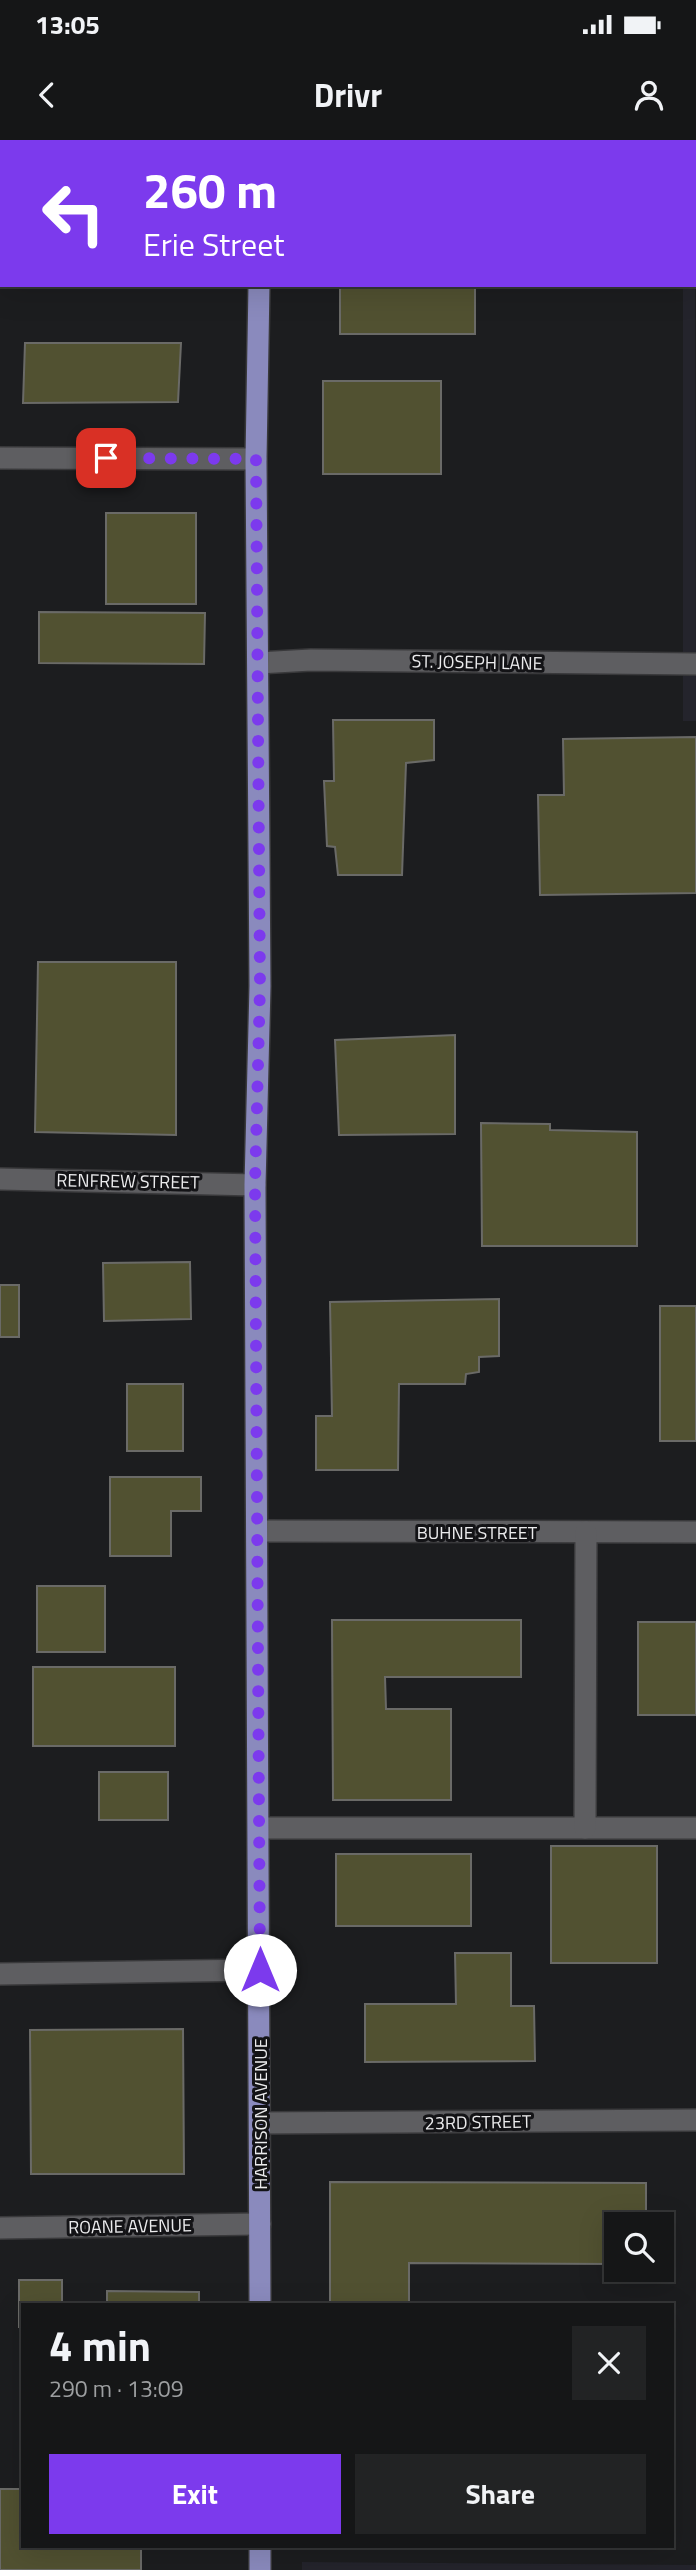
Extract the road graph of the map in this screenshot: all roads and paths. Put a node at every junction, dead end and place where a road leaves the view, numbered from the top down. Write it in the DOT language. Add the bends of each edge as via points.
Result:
graph roads {
  1 [pos="259,287"];
  2 [pos="0,458"];
  3 [pos="256,459"];
  4 [pos="258,663"];
  5 [pos="696,664"];
  6 [pos="0,1180"];
  7 [pos="255,1185"];
  8 [pos="257,1531"];
  9 [pos="586,1532"];
  10 [pos="696,1532"];
  11 [pos="259,1828"];
  12 [pos="585,1828"];
  13 [pos="696,1828"];
  14 [pos="260,1970"];
  15 [pos="0,1974"];
  16 [pos="696,2120"];
  17 [pos="260,2123"];
  18 [pos="260,2224"];
  19 [pos="0,2228"];
  20 [pos="260,2303"];
  21 [pos="260,2548"];
  22 [pos="260,2570"];
  1 -- 3 [label="main road, HARRISON AVENUE"];
  2 -- 3 [label="street"];
  3 -- 4 [label="main road, HARRISON AVENUE"];
  4 -- 5 [label="street, ST. JOSEPH LANE"];
  4 -- 7 [label="main road, HARRISON AVENUE" via="260,986"];
  6 -- 7 [label="street, RENFREW STREET"];
  7 -- 8 [label="main road, HARRISON AVENUE"];
  8 -- 9 [label="street, BUHNE STREET"];
  8 -- 11 [label="main road, HARRISON AVENUE"];
  9 -- 10 [label="street, BUHNE STREET"];
  9 -- 12 [label="street"];
  11 -- 12 [label="street"];
  11 -- 14 [label="main road, HARRISON AVENUE"];
  12 -- 13 [label="street"];
  14 -- 15 [label="street"];
  14 -- 17 [label="main road, HARRISON AVENUE"];
  16 -- 17 [label="street, 23RD STREET"];
  17 -- 18 [label="main road, HARRISON AVENUE"];
  18 -- 19 [label="street, ROANE AVENUE"];
  18 -- 20 [label="main road, HARRISON AVENUE"];
  21 -- 22 [label="main road"];
}
